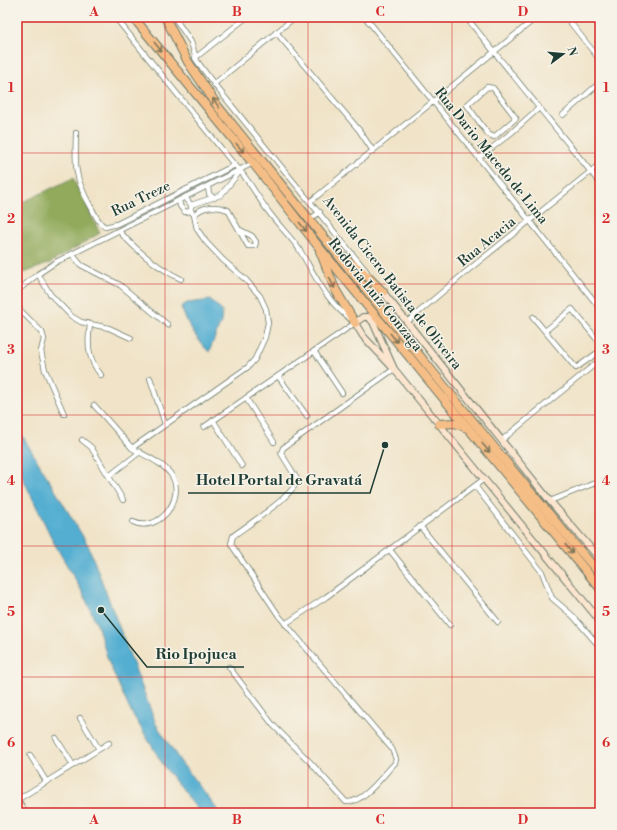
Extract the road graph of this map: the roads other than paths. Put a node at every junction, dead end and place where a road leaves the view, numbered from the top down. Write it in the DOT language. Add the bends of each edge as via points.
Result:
graph roads {
  1 [pos="115,17"];
  2 [pos="133,17"];
  3 [pos="164,17"];
  4 [pos="174,17"];
  5 [pos="247,17"];
  6 [pos="295,17"];
  7 [pos="365,17"];
  8 [pos="466,17"];
  9 [pos="537,17"];
  10 [pos="566,17"];
  11 [pos="276,32"];
  12 [pos="496,52"];
  13 [pos="195,58"];
  14 [pos="600,60"];
  15 [pos="214,84"];
  16 [pos="600,89"];
  17 [pos="434,102"];
  18 [pos="539,108"];
  19 [pos="563,115"];
  20 [pos="506,128"];
  21 [pos="76,133"];
  22 [pos="512,133"];
  23 [pos="374,151"];
  24 [pos="273,156"];
  25 [pos="479,158"];
  26 [pos="253,163"];
  27 [pos="264,164"];
  28 [pos="600,164"];
  29 [pos="235,165"];
  30 [pos="241,170"];
  31 [pos="591,172"];
  32 [pos="220,180"];
  33 [pos="600,183"];
  34 [pos="208,187"];
  35 [pos="227,189"];
  36 [pos="185,197"];
  37 [pos="214,198"];
  38 [pos="179,200"];
  39 [pos="311,201"];
  40 [pos="191,205"];
  41 [pos="320,212"];
  42 [pos="192,213"];
  43 [pos="309,220"];
  44 [pos="530,221"];
  45 [pos="240,230"];
  46 [pos="119,231"];
  47 [pos="318,246"];
  48 [pos="335,253"];
  49 [pos="72,254"];
  50 [pos="38,274"];
  51 [pos="181,279"];
  52 [pos="17,291"];
  53 [pos="383,292"];
  54 [pos="17,307"];
  55 [pos="600,308"];
  56 [pos="533,317"];
  57 [pos="354,321"];
  58 [pos="407,322"];
  59 [pos="90,325"];
  60 [pos="168,325"];
  61 [pos="545,331"];
  62 [pos="131,338"];
  63 [pos="600,343"];
  64 [pos="314,351"];
  65 [pos="600,351"];
  66 [pos="590,359"];
  67 [pos="600,360"];
  68 [pos="594,365"];
  69 [pos="394,369"];
  70 [pos="102,375"];
  71 [pos="278,376"];
  72 [pos="150,378"];
  73 [pos="342,393"];
  74 [pos="246,398"];
  75 [pos="94,405"];
  76 [pos="64,414"];
  77 [pos="307,416"];
  78 [pos="213,420"];
  79 [pos="165,424"];
  80 [pos="439,424"];
  81 [pos="204,427"];
  82 [pos="471,430"];
  83 [pos="82,440"];
  84 [pos="502,440"];
  85 [pos="274,442"];
  86 [pos="132,448"];
  87 [pos="140,452"];
  88 [pos="242,466"];
  89 [pos="109,476"];
  90 [pos="484,479"];
  91 [pos="600,481"];
  92 [pos="475,486"];
  93 [pos="123,500"];
  94 [pos="550,501"];
  95 [pos="133,522"];
  96 [pos="420,526"];
  97 [pos="389,549"];
  98 [pos="600,559"];
  99 [pos="600,574"];
  100 [pos="600,588"];
  101 [pos="498,622"];
  102 [pos="600,622"];
  103 [pos="285,624"];
  104 [pos="450,625"];
  105 [pos="600,647"];
  106 [pos="229,667"];
  107 [pos="80,718"];
  108 [pos="56,738"];
  109 [pos="109,743"];
  110 [pos="99,749"];
  111 [pos="30,755"];
  112 [pos="73,765"];
  113 [pos="46,782"];
  114 [pos="17,800"];
  115 [pos="25,813"];
  1 -- 29 [label="street"];
  2 -- 26 [label="highway, Rodovia Luiz Gonzaga, one-way"];
  27 -- 3 [label="highway, Rodovia Luiz Gonzaga, one-way" via="218,108 188,62"];
  4 -- 13 [label="street, Avenida Cicero Batista de Oliveira" via="191,42"];
  5 -- 13 [label="street"];
  6 -- 11 [label="street"];
  7 -- 17 [label="street, Rua Dario Macedo de Lima"];
  8 -- 12 [label="street"];
  9 -- 12 [label="street"];
  10 -- 14 [label="street"];
  11 -- 15 [label="street"];
  11 -- 23 [label="street"];
  12 -- 17 [label="street"];
  12 -- 18 [label="street"];
  13 -- 15 [label="street, Avenida Cicero Batista de Oliveira"];
  15 -- 24 [label="street, Avenida Cicero Batista de Oliveira"];
  16 -- 19 [label="street" via="596,86"];
  17 -- 23 [label="street"];
  17 -- 25 [label="street, Rua Dario Macedo de Lima"];
  18 -- 22 [label="street"];
  18 -- 31 [label="street"];
  20 -- 20 [label="street" via="494,137 490,136 467,108 468,104 487,87 493,88 516,116"];
  20 -- 22 [label="street"];
  21 -- 29 [label="street, Rua Treze" via="77,177 98,221 105,227 117,224"];
  22 -- 25 [label="street"];
  23 -- 39 [label="street"];
  24 -- 27 [label="street"];
  24 -- 39 [label="street, Avenida Cicero Batista de Oliveira"];
  25 -- 44 [label="street, Rua Dario Macedo de Lima"];
  26 -- 30 [label="street"];
  26 -- 47 [label="highway, Rodovia Luiz Gonzaga, one-way"];
  27 -- 43 [label="highway, Rodovia Luiz Gonzaga"];
  28 -- 31 [label="street, Rua Acacia"];
  29 -- 30 [label="street"];
  30 -- 32 [label="street"];
  30 -- 35 [label="street"];
  30 -- 57 [label="street" via="267,210 300,251 315,279 338,307"];
  31 -- 33 [label="street"];
  31 -- 44 [label="street, Rua Acacia"];
  32 -- 34 [label="street"];
  32 -- 35 [label="street"];
  34 -- 36 [label="street"];
  34 -- 37 [label="street"];
  35 -- 37 [label="street"];
  36 -- 38 [label="street"];
  36 -- 40 [label="street"];
  37 -- 40 [label="street"];
  38 -- 42 [label="street" via="182,210"];
  38 -- 46 [label="street"];
  39 -- 41 [label="street, Avenida Cicero Batista de Oliveira"];
  40 -- 42 [label="street"];
  41 -- 43 [label="street"];
  41 -- 53 [label="street, Avenida Cicero Batista de Oliveira"];
  42 -- 45 [label="street" via="204,208 222,207 232,215"];
  42 -- 79 [label="street" via="197,229 206,242 260,296 266,309 268,323 262,347 248,367"];
  43 -- 48 [label="highway, Rodovia Luiz Gonzaga"];
  44 -- 55 [label="street, Rua Dario Macedo de Lima"];
  44 -- 58 [label="street, Rua Acacia"];
  46 -- 49 [label="street"];
  46 -- 51 [label="street" via="156,266"];
  47 -- 57 [label="highway, one-way" via="335,289"];
  47 -- 82 [label="highway, Rodovia Luiz Gonzaga, one-way"];
  48 -- 53 [label="highway" via="362,271"];
  48 -- 99 [label="highway, Rodovia Luiz Gonzaga"];
  49 -- 50 [label="street"];
  49 -- 60 [label="street" via="81,265 124,288"];
  50 -- 52 [label="street"];
  50 -- 59 [label="street" via="59,305 76,319"];
  53 -- 58 [label="main road, Avenida Cicero Batista de Oliveira"];
  54 -- 76 [label="street" via="42,332 45,370"];
  56 -- 61 [label="street"];
  57 -- 64 [label="street"];
  57 -- 69 [label="main road" via="363,336"];
  57 -- 69 [label="main road" via="363,317 373,322"];
  58 -- 84 [label="main road, Avenida Cicero Batista de Oliveira"];
  59 -- 62 [label="street" via="109,328"];
  59 -- 70 [label="street" via="89,353"];
  61 -- 63 [label="street" via="572,309"];
  61 -- 66 [label="street" via="576,368"];
  64 -- 71 [label="street"];
  64 -- 73 [label="street"];
  65 -- 66 [label="street"];
  66 -- 68 [label="street"];
  67 -- 68 [label="street"];
  68 -- 84 [label="street"];
  69 -- 80 [label="main road"];
  69 -- 103 [label="street" via="284,448 281,453 297,479 295,486 279,502 231,539 234,549"];
  71 -- 74 [label="street"];
  71 -- 77 [label="street"];
  72 -- 79 [label="street"];
  74 -- 78 [label="street"];
  74 -- 85 [label="street"];
  75 -- 86 [label="street"];
  78 -- 81 [label="street"];
  78 -- 88 [label="street"];
  79 -- 86 [label="street"];
  80 -- 82 [label="highway" via="455,424"];
  80 -- 90 [label="main road"];
  82 -- 100 [label="highway, Rodovia Luiz Gonzaga, one-way"];
  83 -- 89 [label="street" via="91,447"];
  84 -- 94 [label="main road, Avenida Cicero Batista de Oliveira"];
  86 -- 87 [label="street"];
  87 -- 89 [label="street"];
  87 -- 95 [label="street" via="172,476 175,493 169,509 160,520 143,526"];
  89 -- 93 [label="street"];
  90 -- 92 [label="street"];
  90 -- 102 [label="main road"];
  91 -- 94 [label="street"];
  92 -- 96 [label="street"];
  92 -- 105 [label="street" via="542,572 552,598 573,616"];
  94 -- 98 [label="main road, Avenida Cicero Batista de Oliveira"];
  96 -- 97 [label="street"];
  96 -- 101 [label="street"];
  97 -- 103 [label="street" via="326,597"];
  97 -- 104 [label="street"];
  103 -- 106 [label="street" via="395,754 395,763 362,798 352,803 342,799 273,725"];
  107 -- 110 [label="street"];
  108 -- 112 [label="street"];
  109 -- 110 [label="street"];
  110 -- 112 [label="street"];
  111 -- 113 [label="street"];
  112 -- 113 [label="street"];
  113 -- 114 [label="street"];
  114 -- 115 [label="main road"];
}
